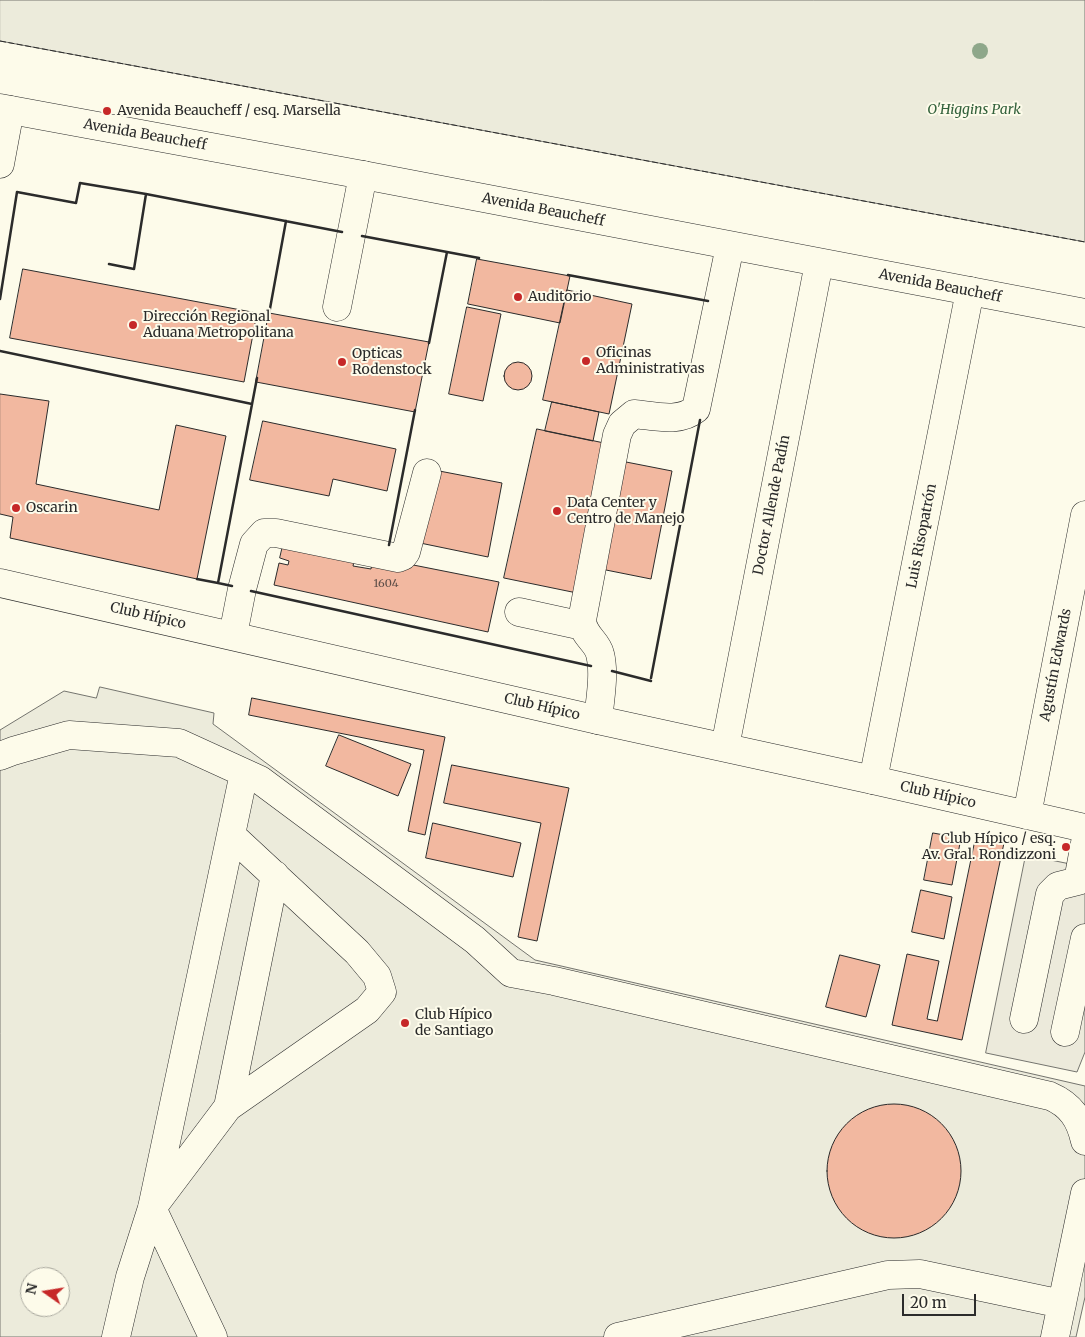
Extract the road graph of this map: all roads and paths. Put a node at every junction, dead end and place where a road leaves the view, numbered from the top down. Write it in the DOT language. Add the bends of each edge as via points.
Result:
graph roads {
  1 [pos="5,109"];
  2 [pos="0,164"];
  3 [pos="363,175"];
  4 [pos="730,246"];
  5 [pos="819,263"];
  6 [pos="970,292"];
  7 [pos="337,307"];
  8 [pos="1085,313"];
  9 [pos="427,473"];
  10 [pos="1085,515"];
  11 [pos="0,583"];
  12 [pos="519,612"];
  13 [pos="582,626"];
  14 [pos="234,635"];
  15 [pos="598,720"];
  16 [pos="725,747"];
  17 [pos="0,756"];
  18 [pos="244,773"];
  19 [pos="873,780"];
  20 [pos="1027,815"];
  21 [pos="1085,828"];
  22 [pos="231,835"];
  23 [pos="1085,843"];
  24 [pos="275,876"];
  25 [pos="1081,882"];
  26 [pos="1085,938"];
  27 [pos="1024,1019"];
  28 [pos="1065,1032"];
  29 [pos="228,1107"];
  30 [pos="1085,1141"];
  31 [pos="1085,1193"];
  32 [pos="152,1208"];
  33 [pos="1062,1304"];
  34 [pos="116,1337"];
  35 [pos="213,1337"];
  36 [pos="618,1337"];
  37 [pos="1055,1337"];
  1 -- 2 [label="main road"];
  1 -- 3 [label="main road, Avenida Beaucheff"];
  3 -- 4 [label="main road, Avenida Beaucheff"];
  3 -- 7 [label="main road"];
  4 -- 5 [label="main road, Avenida Beaucheff"];
  4 -- 13 [label="main road" via="696,409 678,418 634,414 622,424 617,435"];
  5 -- 6 [label="main road, Avenida Beaucheff"];
  5 -- 16 [label="main road, Doctor Allende Padín"];
  6 -- 8 [label="main road, Avenida Beaucheff"];
  6 -- 19 [label="main road, Luis Risopatrón"];
  9 -- 14 [label="main road" via="406,552 398,558 264,533 254,544"];
  10 -- 20 [label="main road, Agustín Edwards"];
  11 -- 14 [label="main road, Club Hípico"];
  12 -- 13 [label="main road"];
  13 -- 15 [label="main road" via="600,651"];
  14 -- 15 [label="main road, Club Hípico"];
  15 -- 16 [label="main road, Club Hípico"];
  16 -- 19 [label="main road, Club Hípico"];
  17 -- 18 [label="main road" via="69,735 179,743"];
  18 -- 22 [label="main road"];
  18 -- 30 [label="main road" via="260,780 467,934 511,973 1050,1096 1070,1109 1078,1120"];
  19 -- 20 [label="main road, Club Hípico"];
  20 -- 21 [label="main road, Club Hípico"];
  22 -- 24 [label="main road"];
  22 -- 32 [label="main road"];
  23 -- 25 [label="main road"];
  24 -- 29 [label="main road"];
  24 -- 29 [label="main road" via="357,952 377,976 382,992 367,1010"];
  25 -- 27 [label="main road" via="1058,886 1050,894"];
  26 -- 28 [label="main road"];
  29 -- 32 [label="main road"];
  31 -- 33 [label="main road"];
  32 -- 34 [label="main road" via="130,1277"];
  32 -- 35 [label="main road"];
  33 -- 36 [label="main road" via="920,1274 888,1275"];
  33 -- 37 [label="main road"];
}
